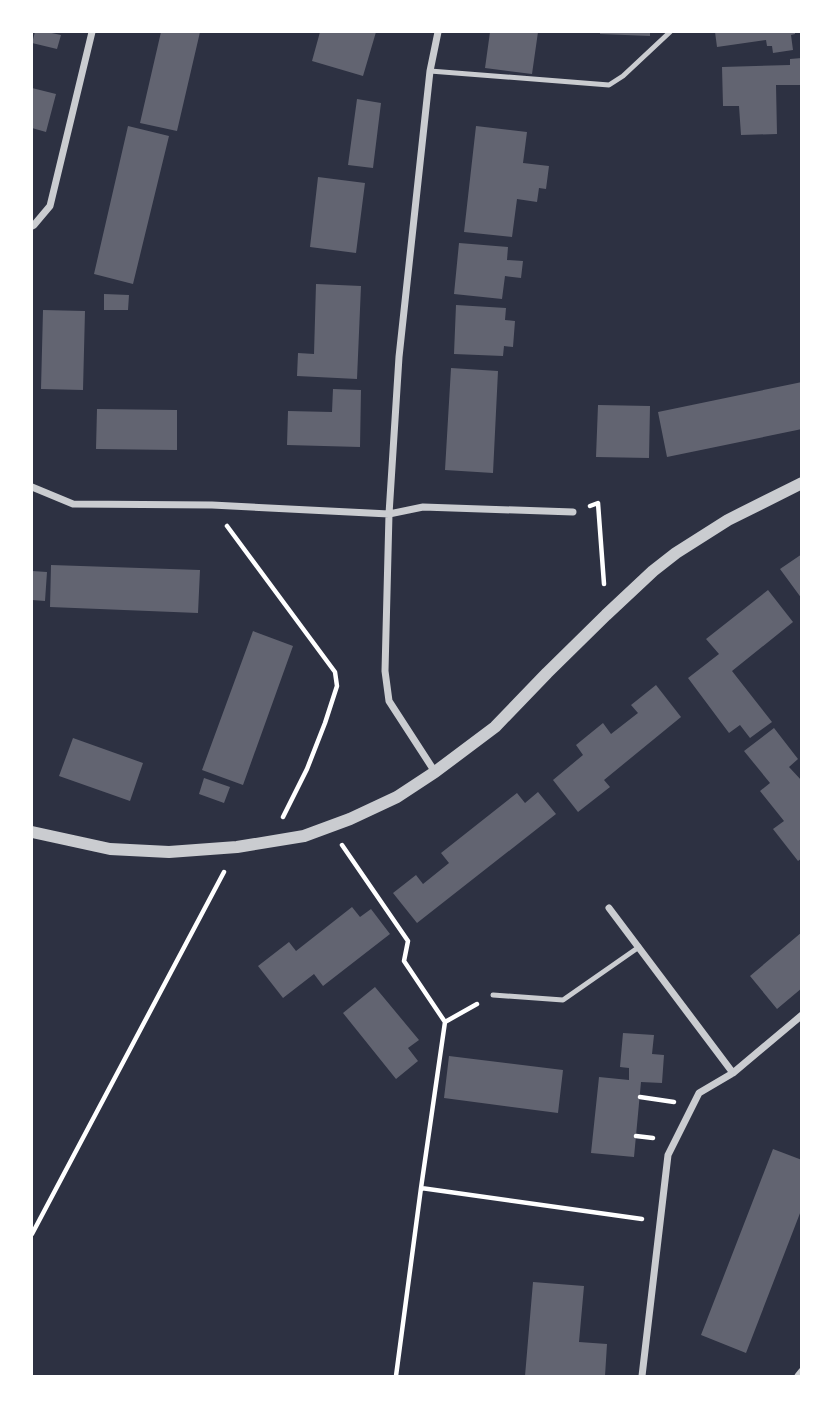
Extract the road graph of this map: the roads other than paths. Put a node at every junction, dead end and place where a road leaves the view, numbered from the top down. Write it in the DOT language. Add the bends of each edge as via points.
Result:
graph roads {
  1 [pos="92,32"];
  2 [pos="438,32"];
  3 [pos="670,32"];
  4 [pos="430,71"];
  5 [pos="32,226"];
  6 [pos="802,483"];
  7 [pos="32,487"];
  8 [pos="573,512"];
  9 [pos="389,514"];
  10 [pos="435,772"];
  11 [pos="32,832"];
  12 [pos="609,908"];
  13 [pos="639,947"];
  14 [pos="492,995"];
  15 [pos="802,1015"];
  16 [pos="733,1073"];
  17 [pos="802,1371"];
  18 [pos="642,1377"];
  19 [pos="798,1377"];
  1 -- 5 [label="street" via="50,205"];
  2 -- 4 [label="street"];
  3 -- 4 [label="lane" via="609,85"];
  4 -- 9 [label="street" via="399,357"];
  6 -- 10 [label="street" via="701,536 653,571 495,727"];
  7 -- 9 [label="street" via="73,504"];
  8 -- 9 [label="street" via="423,507"];
  9 -- 10 [label="street" via="385,671 389,702"];
  10 -- 11 [label="street" via="397,797 329,827 237,847 169,852 110,849"];
  12 -- 13 [label="street"];
  13 -- 14 [label="lane" via="563,1000"];
  13 -- 16 [label="street"];
  15 -- 16 [label="street"];
  16 -- 18 [label="street" via="699,1093 668,1154"];
  17 -- 19 [label="street"];
}
